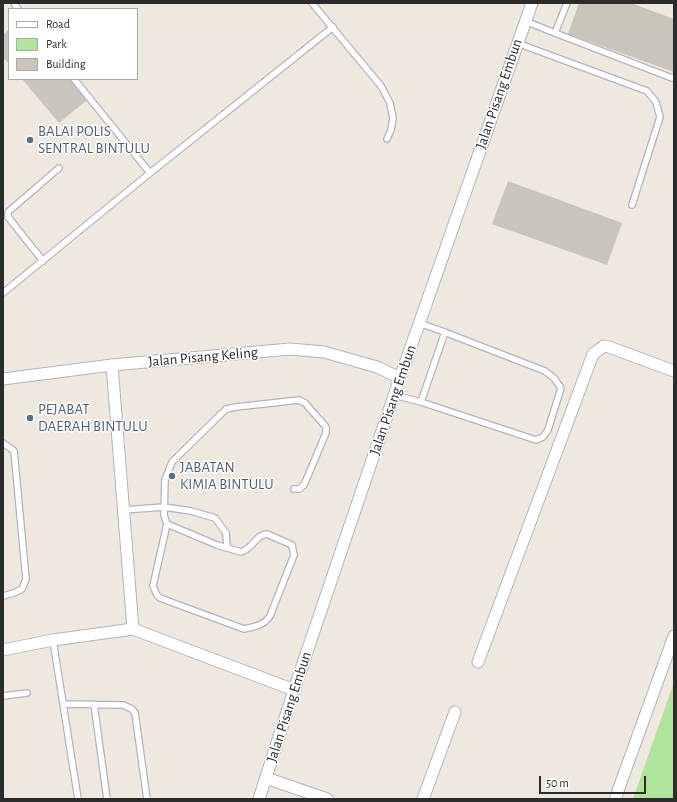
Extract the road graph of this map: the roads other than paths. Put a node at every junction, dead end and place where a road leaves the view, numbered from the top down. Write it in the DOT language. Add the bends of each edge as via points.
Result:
graph roads {
  1 [pos="312,3"];
  2 [pos="532,3"];
  3 [pos="567,3"];
  4 [pos="525,21"];
  5 [pos="333,27"];
  6 [pos="555,33"];
  7 [pos="517,43"];
  8 [pos="674,77"];
  9 [pos="75,80"];
  10 [pos="387,139"];
  11 [pos="59,168"];
  12 [pos="150,173"];
  13 [pos="632,205"];
  14 [pos="43,261"];
  15 [pos="3,293"];
  16 [pos="419,323"];
  17 [pos="445,332"];
  18 [pos="112,365"];
  19 [pos="674,372"];
  20 [pos="400,378"];
  21 [pos="3,379"];
  22 [pos="394,395"];
  23 [pos="421,402"];
  24 [pos="3,443"];
  25 [pos="294,489"];
  26 [pos="164,507"];
  27 [pos="123,510"];
  28 [pos="167,524"];
  29 [pos="227,548"];
  30 [pos="3,596"];
  31 [pos="133,629"];
  32 [pos="674,636"];
  33 [pos="54,640"];
  34 [pos="3,650"];
  35 [pos="478,662"];
  36 [pos="294,690"];
  37 [pos="27,693"];
  38 [pos="3,696"];
  39 [pos="63,704"];
  40 [pos="94,704"];
  41 [pos="455,712"];
  42 [pos="266,778"];
  43 [pos="78,799"];
  44 [pos="107,799"];
  45 [pos="147,799"];
  46 [pos="259,799"];
  47 [pos="327,799"];
  48 [pos="423,799"];
  49 [pos="615,799"];
  1 -- 5 [label="lane"];
  2 -- 4 [label="street, Jalan Pisang Embun"];
  3 -- 6 [label="lane"];
  4 -- 6 [label="lane"];
  4 -- 7 [label="street, Jalan Pisang Embun"];
  5 -- 10 [label="lane" via="381,86 390,103 393,118"];
  5 -- 12 [label="lane"];
  6 -- 8 [label="lane"];
  7 -- 13 [label="lane" via="647,91 656,102 660,117"];
  7 -- 16 [label="street, Jalan Pisang Embun"];
  9 -- 12 [label="lane"];
  11 -- 14 [label="lane" via="8,212 8,217"];
  12 -- 14 [label="lane"];
  14 -- 15 [label="lane"];
  16 -- 17 [label="lane"];
  16 -- 20 [label="street, Jalan Pisang Embun"];
  17 -- 23 [label="lane"];
  17 -- 23 [label="lane" via="545,371 554,378 561,388 548,430 543,437 536,440"];
  18 -- 20 [label="street, Jalan Pisang Keling" via="290,349 324,352 377,367"];
  18 -- 21 [label="street, Jalan Pisang Keling"];
  18 -- 27 [label="street"];
  19 -- 35 [label="street" via="609,347 604,346 593,354"];
  20 -- 22 [label="street, Jalan Pisang Embun"];
  22 -- 23 [label="lane"];
  22 -- 36 [label="street, Jalan Pisang Embun"];
  24 -- 30 [label="lane" via="14,451 26,579 22,589"];
  25 -- 26 [label="lane" via="304,485 326,433 326,427 305,402 299,400 236,407 226,409 172,462 165,480"];
  26 -- 27 [label="lane"];
  26 -- 28 [label="lane"];
  26 -- 29 [label="lane" via="215,518 226,533"];
  27 -- 31 [label="street"];
  28 -- 29 [label="lane"];
  28 -- 29 [label="lane" via="153,586 157,595 244,629 262,624 270,616 294,548 267,534 260,536 246,551"];
  31 -- 33 [label="street"];
  31 -- 36 [label="street"];
  32 -- 49 [label="street"];
  33 -- 34 [label="street"];
  33 -- 39 [label="lane"];
  36 -- 42 [label="street, Jalan Pisang Embun"];
  37 -- 38 [label="lane"];
  39 -- 40 [label="lane"];
  39 -- 43 [label="lane"];
  40 -- 44 [label="lane"];
  40 -- 45 [label="lane" via="123,705 132,709 135,714"];
  41 -- 48 [label="street"];
  42 -- 46 [label="street, Jalan Pisang Embun"];
  42 -- 47 [label="street"];
}
